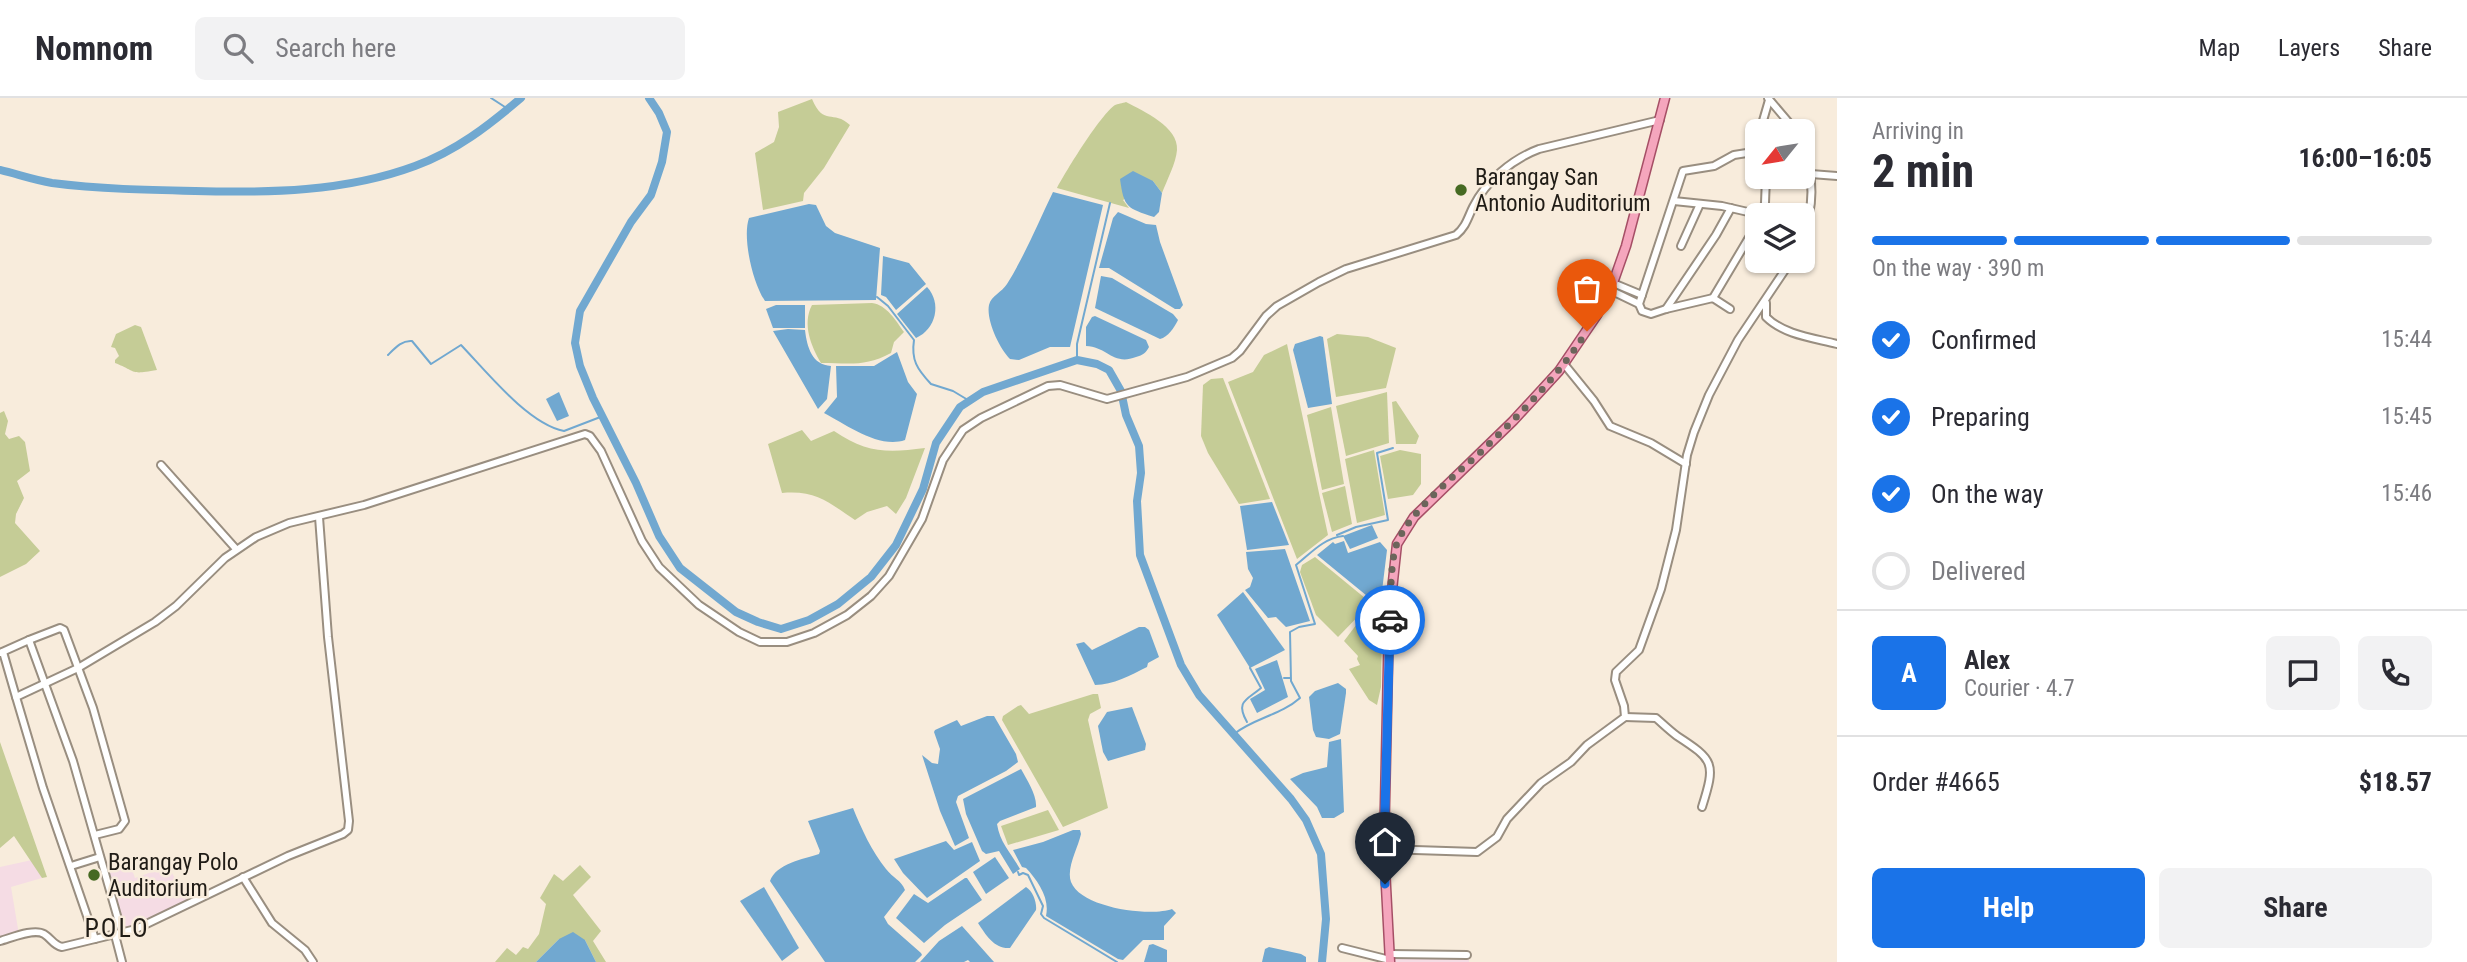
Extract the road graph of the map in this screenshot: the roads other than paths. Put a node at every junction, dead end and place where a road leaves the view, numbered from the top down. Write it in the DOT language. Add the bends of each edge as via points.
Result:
graph roads {
  1 [pos="1665,98"];
  2 [pos="1769,99"];
  3 [pos="1763,119"];
  4 [pos="1786,119"];
  5 [pos="1660,120"];
  6 [pos="1745,154"];
  7 [pos="1815,174"];
  8 [pos="1837,176"];
  9 [pos="1674,201"];
  10 [pos="1700,204"];
  11 [pos="1731,208"];
  12 [pos="1745,211"];
  13 [pos="1745,244"];
  14 [pos="1681,246"];
  15 [pos="1784,273"];
  16 [pos="1611,286"];
  17 [pos="1642,295"];
  18 [pos="1713,298"];
  19 [pos="1768,298"];
  20 [pos="1639,304"];
  21 [pos="1666,309"];
  22 [pos="1730,309"];
  23 [pos="1754,315"];
  24 [pos="1766,317"];
  25 [pos="1837,344"];
  26 [pos="1564,364"];
  27 [pos="1686,464"];
  28 [pos="161,465"];
  29 [pos="319,517"];
  30 [pos="236,549"];
  31 [pos="29,640"];
  32 [pos="1,652"];
  33 [pos="78,668"];
  34 [pos="46,684"];
  35 [pos="16,697"];
  36 [pos="1625,717"];
  37 [pos="1702,807"];
  38 [pos="95,835"];
  39 [pos="1384,849"];
  40 [pos="100,857"];
  41 [pos="71,866"];
  42 [pos="243,877"];
  43 [pos="119,934"];
  44 [pos="94,939"];
  45 [pos="0,941"];
  46 [pos="1342,947"];
  47 [pos="1466,955"];
  48 [pos="1390,959"];
  49 [pos="122,962"];
  50 [pos="313,962"];
  1 -- 5 [label="main road"];
  2 -- 3 [label="street"];
  2 -- 4 [label="street"];
  5 -- 16 [label="main road"];
  5 -- 29 [label="street" via="1522,156 1485,189 1456,235 1332,276 1271,311 1232,358 1187,377 1107,399 1054,385 971,424 943,460 922,519 888,576 847,615 787,642 760,642 739,632 699,605 659,567 600,451 585,434"];
  6 -- 9 [label="street" via="1714,166 1685,170"];
  7 -- 8 [label="street"];
  9 -- 10 [label="street"];
  9 -- 17 [label="street"];
  10 -- 11 [label="street"];
  10 -- 14 [label="street"];
  11 -- 12 [label="street"];
  11 -- 21 [label="street"];
  13 -- 18 [label="street"];
  15 -- 19 [label="street"];
  16 -- 17 [label="street"];
  16 -- 20 [label="street"];
  16 -- 26 [label="main road"];
  17 -- 20 [label="street"];
  18 -- 21 [label="street"];
  18 -- 22 [label="street"];
  19 -- 23 [label="street"];
  19 -- 24 [label="street"];
  20 -- 21 [label="street" via="1651,314"];
  23 -- 24 [label="street"];
  23 -- 27 [label="street" via="1709,395"];
  24 -- 25 [label="street" via="1800,335"];
  26 -- 27 [label="street" via="1611,426"];
  26 -- 39 [label="main road" via="1414,517 1397,544 1390,618"];
  27 -- 36 [label="street" via="1661,589 1639,650 1615,676"];
  28 -- 30 [label="street"];
  29 -- 30 [label="street" via="272,530"];
  29 -- 42 [label="street" via="349,827"];
  30 -- 33 [label="street" via="155,622"];
  31 -- 32 [label="street"];
  31 -- 33 [label="street" via="62,629"];
  31 -- 34 [label="street"];
  32 -- 35 [label="street"];
  33 -- 34 [label="street"];
  33 -- 38 [label="street" via="125,821 119,829"];
  34 -- 35 [label="street"];
  34 -- 38 [label="street"];
  35 -- 41 [label="street"];
  36 -- 37 [label="street" via="1656,718 1707,758 1710,780"];
  36 -- 39 [label="street" via="1541,783 1482,850"];
  38 -- 40 [label="street"];
  39 -- 48 [label="main road"];
  40 -- 41 [label="street"];
  40 -- 43 [label="street"];
  41 -- 44 [label="street"];
  42 -- 43 [label="street"];
  42 -- 50 [label="street" via="272,923"];
  43 -- 44 [label="street"];
  43 -- 49 [label="street"];
  44 -- 45 [label="street" via="62,947 35,933"];
  46 -- 48 [label="street"];
  47 -- 48 [label="street"];
}
